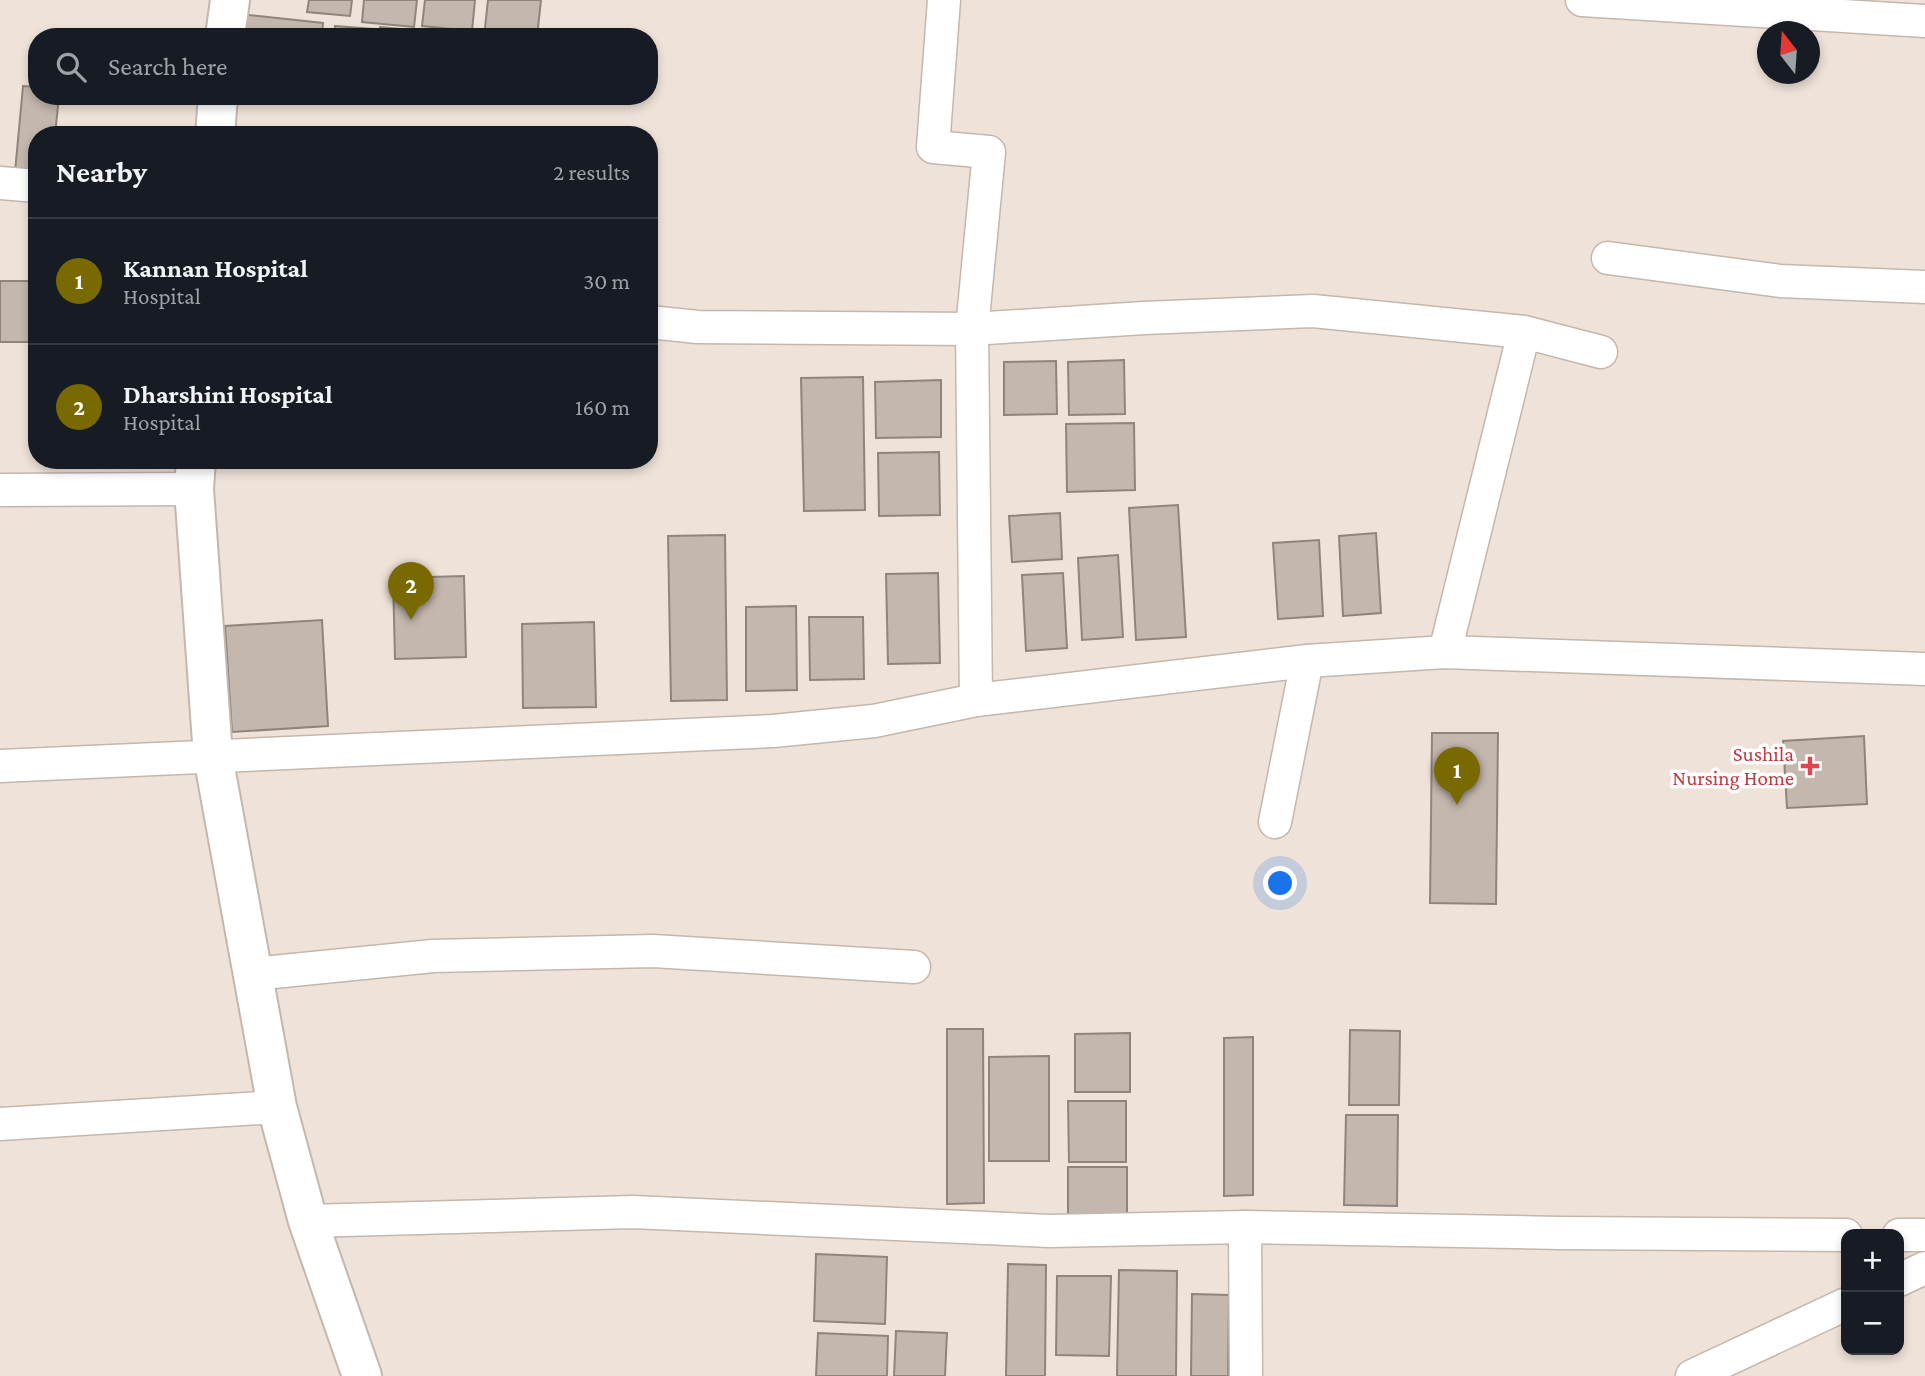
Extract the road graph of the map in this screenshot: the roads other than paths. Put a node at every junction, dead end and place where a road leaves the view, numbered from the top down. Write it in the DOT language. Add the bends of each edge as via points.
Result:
graph roads {
  1 [pos="230,0"];
  2 [pos="944,0"];
  3 [pos="1582,0"];
  4 [pos="1588,0"];
  5 [pos="1835,7"];
  6 [pos="1925,21"];
  7 [pos="226,28"];
  8 [pos="217,105"];
  9 [pos="216,126"];
  10 [pos="0,183"];
  11 [pos="28,185"];
  12 [pos="1608,258"];
  13 [pos="1925,287"];
  14 [pos="658,323"];
  15 [pos="972,330"];
  16 [pos="1524,332"];
  17 [pos="1601,352"];
  18 [pos="195,475"];
  19 [pos="0,490"];
  20 [pos="1445,652"];
  21 [pos="1307,661"];
  22 [pos="1925,669"];
  23 [pos="976,700"];
  24 [pos="213,756"];
  25 [pos="0,766"];
  26 [pos="1275,822"];
  27 [pos="914,967"];
  28 [pos="253,974"];
  29 [pos="277,1107"];
  30 [pos="0,1125"];
  31 [pos="307,1220"];
  32 [pos="1245,1227"];
  33 [pos="1841,1235"];
  34 [pos="1904,1235"];
  35 [pos="1925,1235"];
  36 [pos="1925,1268"];
  37 [pos="1904,1278"];
  38 [pos="1841,1306"];
  39 [pos="362,1376"];
  40 [pos="1245,1376"];
  41 [pos="1692,1376"];
  1 -- 7 [label="street"];
  2 -- 15 [label="street" via="933,147 989,152"];
  3 -- 4 [label="street"];
  4 -- 5 [label="street"];
  5 -- 6 [label="street"];
  8 -- 9 [label="street"];
  10 -- 11 [label="street"];
  12 -- 13 [label="street" via="1780,281"];
  14 -- 15 [label="street"];
  15 -- 16 [label="street" via="1313,311"];
  15 -- 23 [label="street"];
  16 -- 17 [label="street"];
  16 -- 20 [label="street"];
  18 -- 19 [label="street"];
  18 -- 24 [label="street"];
  20 -- 21 [label="street"];
  20 -- 22 [label="street"];
  21 -- 23 [label="street"];
  21 -- 26 [label="street"];
  23 -- 24 [label="street" via="874,721 773,731"];
  24 -- 25 [label="street"];
  24 -- 28 [label="street"];
  27 -- 28 [label="street" via="653,951 433,956"];
  28 -- 29 [label="street"];
  29 -- 30 [label="street"];
  29 -- 31 [label="street"];
  31 -- 32 [label="street" via="633,1212 1050,1231"];
  31 -- 39 [label="street"];
  32 -- 33 [label="street"];
  32 -- 40 [label="street"];
  34 -- 35 [label="street"];
  36 -- 37 [label="street"];
  38 -- 41 [label="street"];
}
